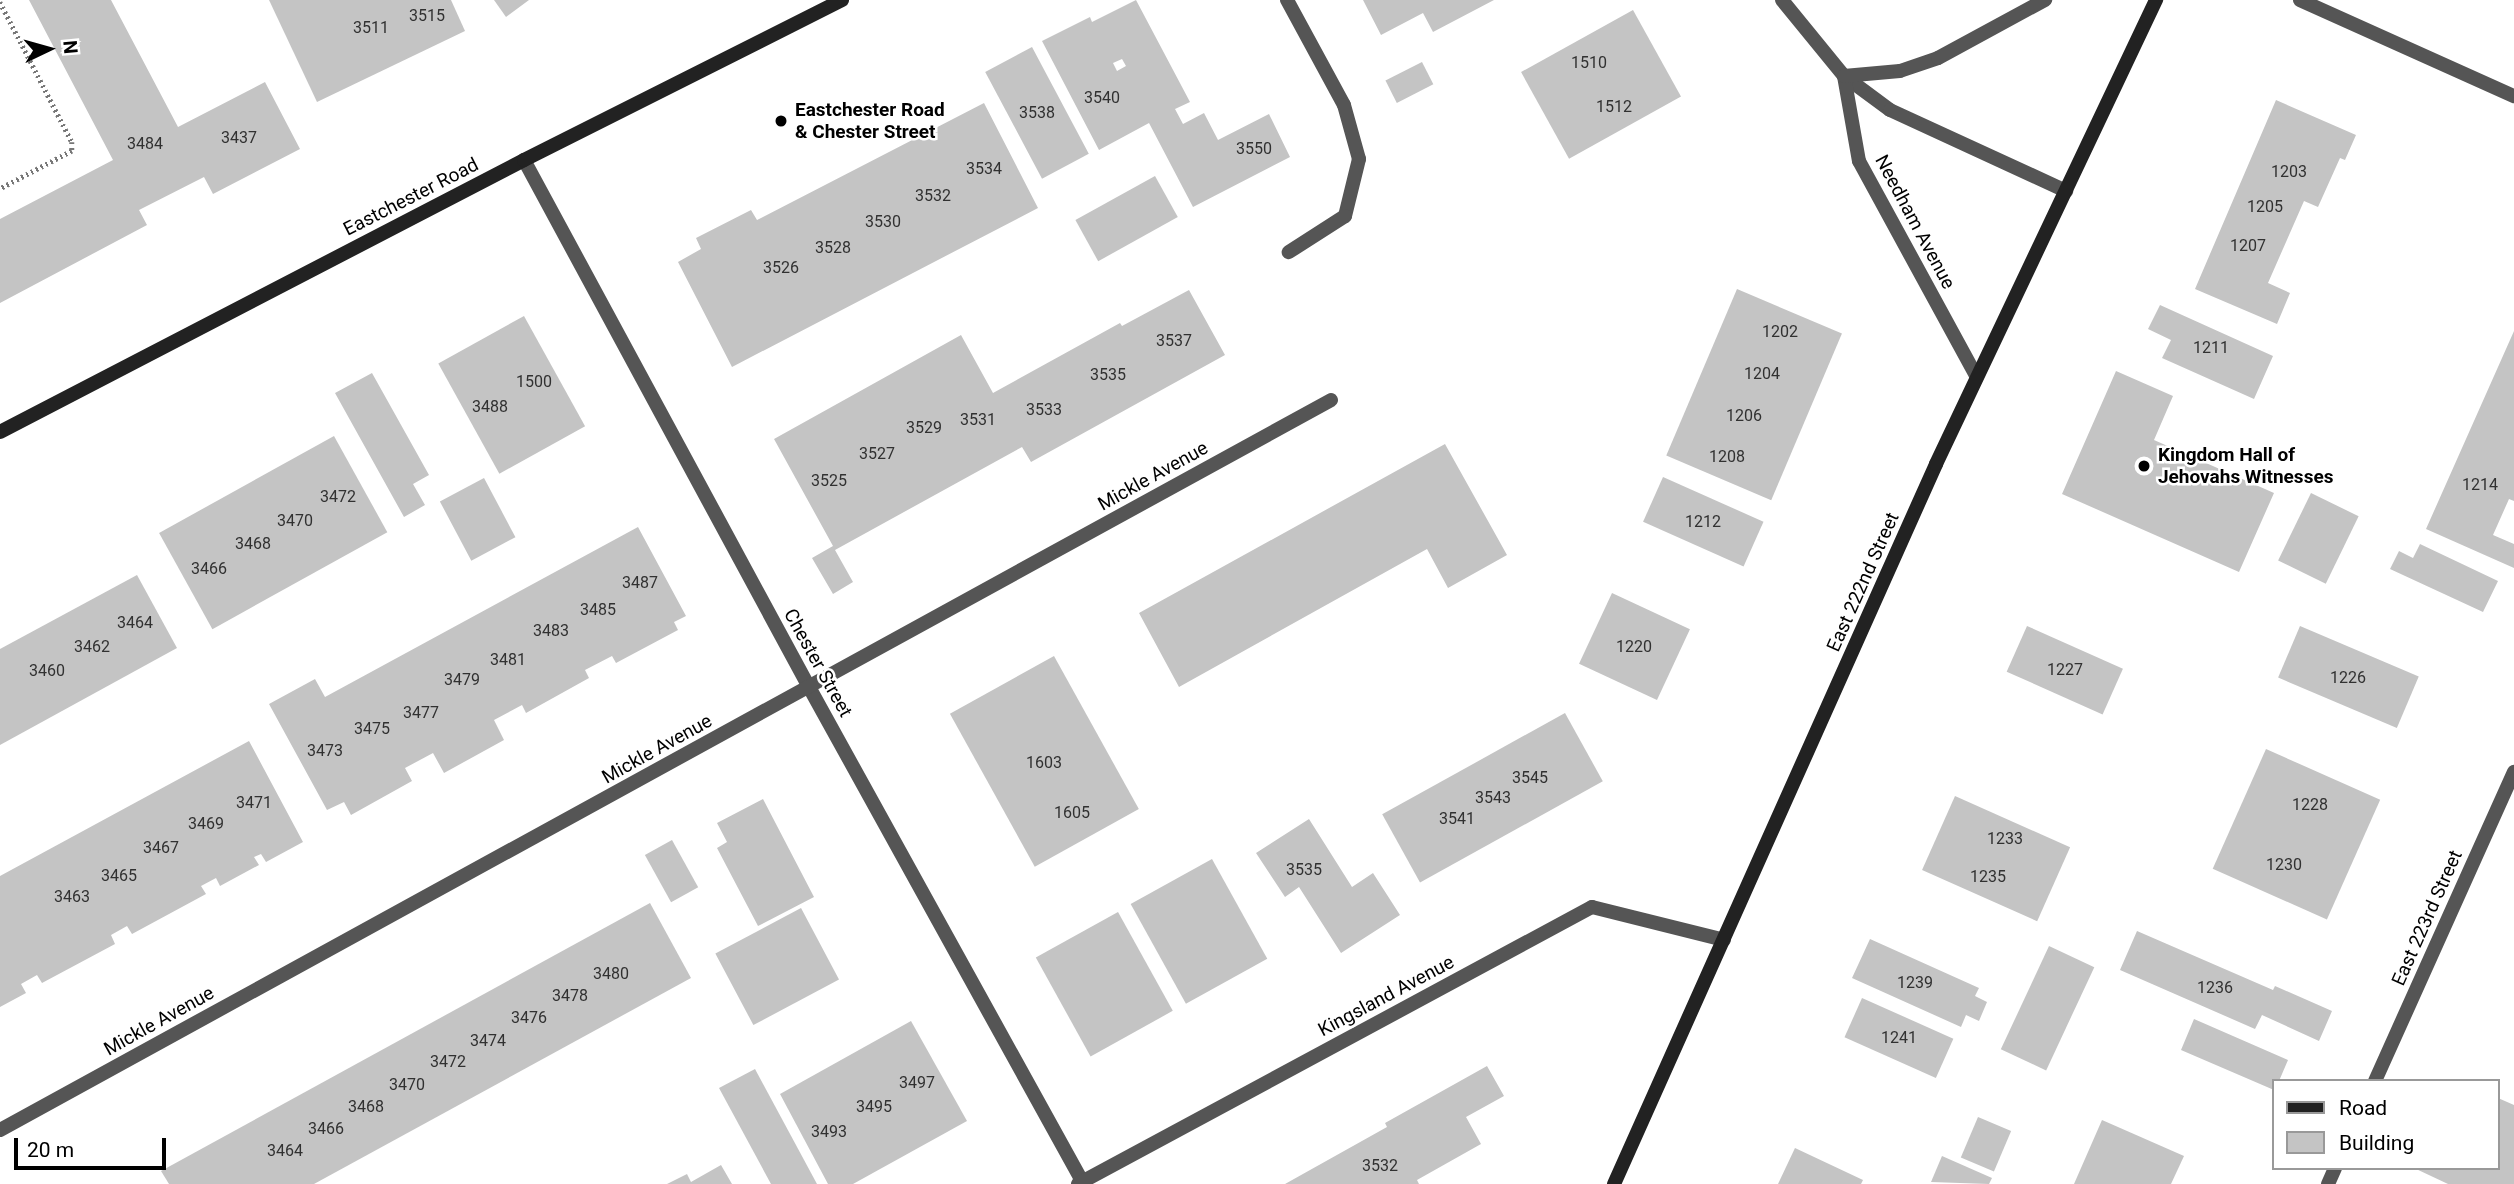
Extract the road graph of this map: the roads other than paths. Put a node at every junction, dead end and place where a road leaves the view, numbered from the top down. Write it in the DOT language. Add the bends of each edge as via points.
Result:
graph roads {
  1 [pos="842,0"];
  2 [pos="1287,0"];
  3 [pos="1782,0"];
  4 [pos="2045,0"];
  5 [pos="2156,0"];
  6 [pos="2300,0"];
  7 [pos="1844,76"];
  8 [pos="2514,96"];
  9 [pos="524,160"];
  10 [pos="2066,191"];
  11 [pos="1289,252"];
  12 [pos="1977,377"];
  13 [pos="1331,400"];
  14 [pos="0,432"];
  15 [pos="809,687"];
  16 [pos="2514,772"];
  17 [pos="1724,940"];
  18 [pos="2376,1079"];
  19 [pos="0,1130"];
  20 [pos="1080,1183"];
  21 [pos="1614,1184"];
  1 -- 9 [label="street, Eastchester Road"];
  2 -- 11 [label="street" via="1344,105 1359,159 1346,216"];
  3 -- 7 [label="street, Needham Avenue"];
  4 -- 7 [label="street" via="1938,58 1900,71"];
  5 -- 10 [label="street, East 222nd Street"];
  6 -- 8 [label="street"];
  7 -- 10 [label="street, Needham Avenue" via="1890,110"];
  7 -- 12 [label="street, Needham Avenue" via="1859,161"];
  9 -- 14 [label="street, Eastchester Road"];
  9 -- 15 [label="street, Chester Street"];
  10 -- 12 [label="street, East 222nd Street"];
  12 -- 17 [label="street, East 222nd Street"];
  13 -- 15 [label="street, Mickle Avenue"];
  15 -- 19 [label="street, Mickle Avenue"];
  15 -- 20 [label="street, Chester Street"];
  16 -- 18 [label="street, East 223rd Street"];
  17 -- 20 [label="street, Kingsland Avenue" via="1592,907"];
  17 -- 21 [label="street, East 222nd Street"];
}
